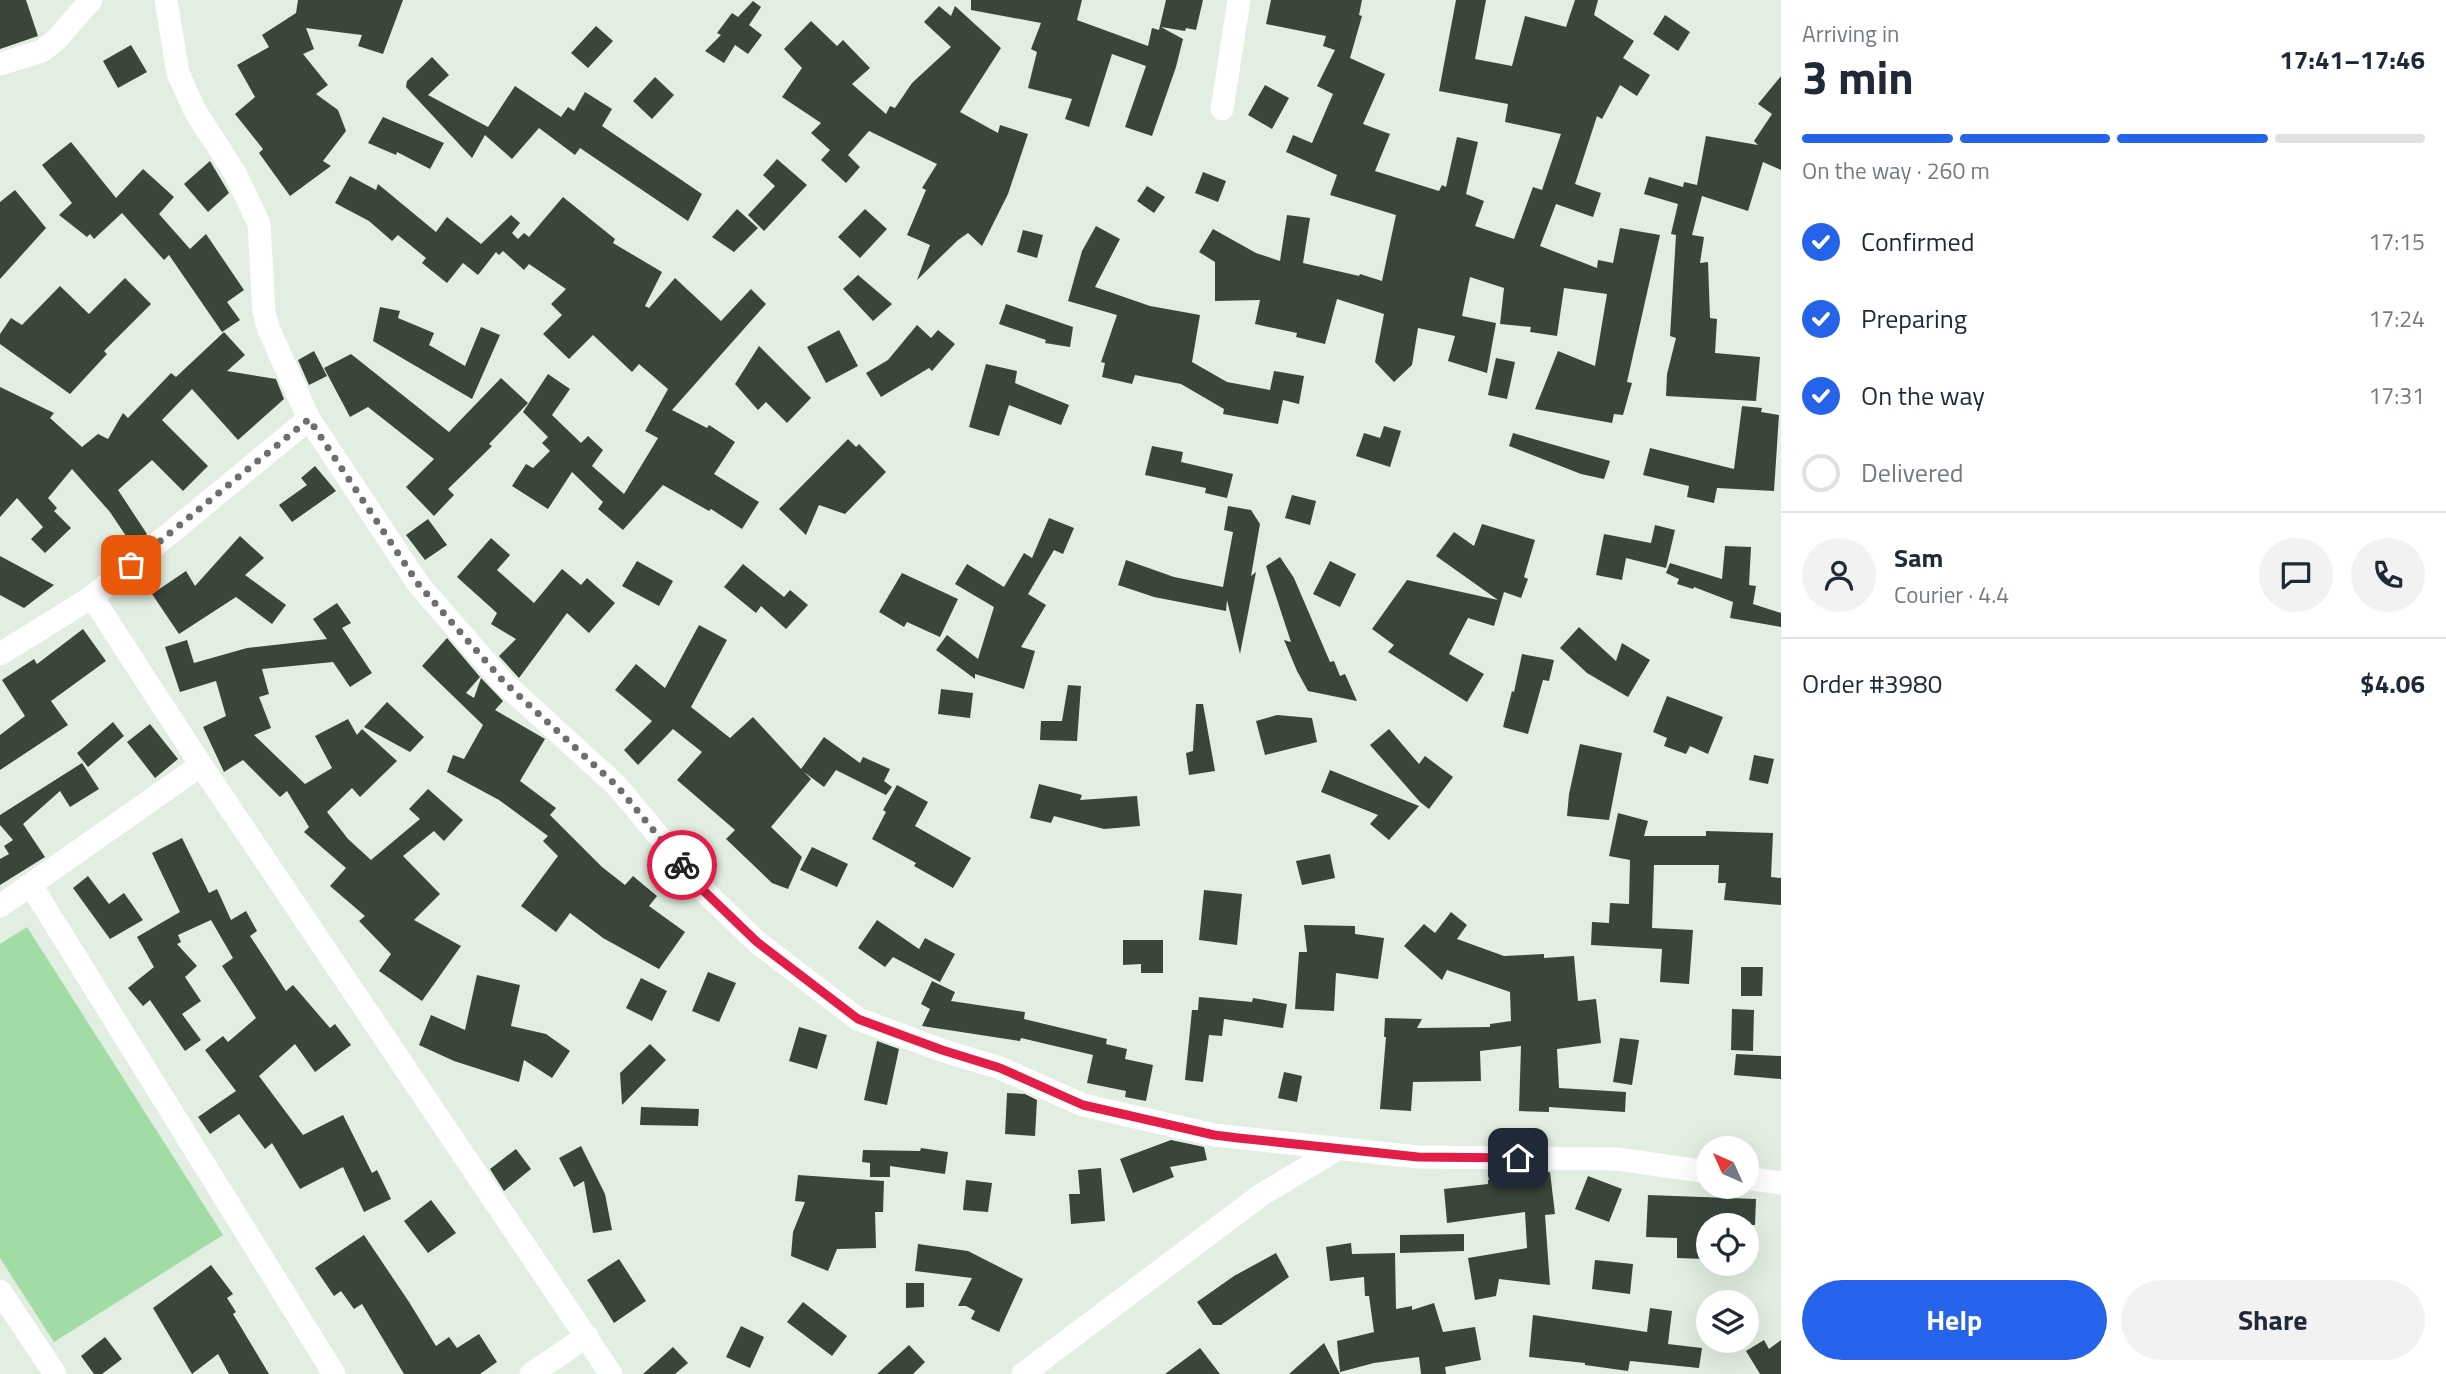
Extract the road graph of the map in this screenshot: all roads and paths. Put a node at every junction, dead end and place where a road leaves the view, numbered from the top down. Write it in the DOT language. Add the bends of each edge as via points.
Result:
graph roads {
  1 [pos="91,0"];
  2 [pos="166,0"];
  3 [pos="1240,0"];
  4 [pos="0,64"];
  5 [pos="1222,109"];
  6 [pos="309,419"];
  7 [pos="92,597"];
  8 [pos="0,654"];
  9 [pos="201,765"];
  10 [pos="31,885"];
  11 [pos="0,906"];
  12 [pos="1336,1150"];
  13 [pos="1696,1170"];
  14 [pos="1759,1180"];
  15 [pos="1781,1183"];
  16 [pos="0,1292"];
  17 [pos="587,1336"];
  18 [pos="55,1374"];
  19 [pos="334,1374"];
  20 [pos="531,1374"];
  21 [pos="611,1374"];
  22 [pos="1023,1374"];
  1 -- 4 [label="street" via="42,51"];
  2 -- 6 [label="street" via="178,73 195,111 235,173 258,224 264,313"];
  3 -- 5 [label="street"];
  6 -- 7 [label="street"];
  6 -- 12 [label="street" via="419,585 504,682 617,786 705,892 757,942 858,1019 1000,1068 1083,1105 1214,1135"];
  7 -- 8 [label="street"];
  7 -- 9 [label="street"];
  9 -- 10 [label="street"];
  9 -- 17 [label="street"];
  10 -- 11 [label="street"];
  10 -- 19 [label="street"];
  12 -- 13 [label="street" via="1418,1157 1617,1158"];
  12 -- 22 [label="street" via="1251,1202"];
  14 -- 15 [label="street"];
  16 -- 18 [label="street"];
  17 -- 20 [label="street"];
  17 -- 21 [label="street"];
}
